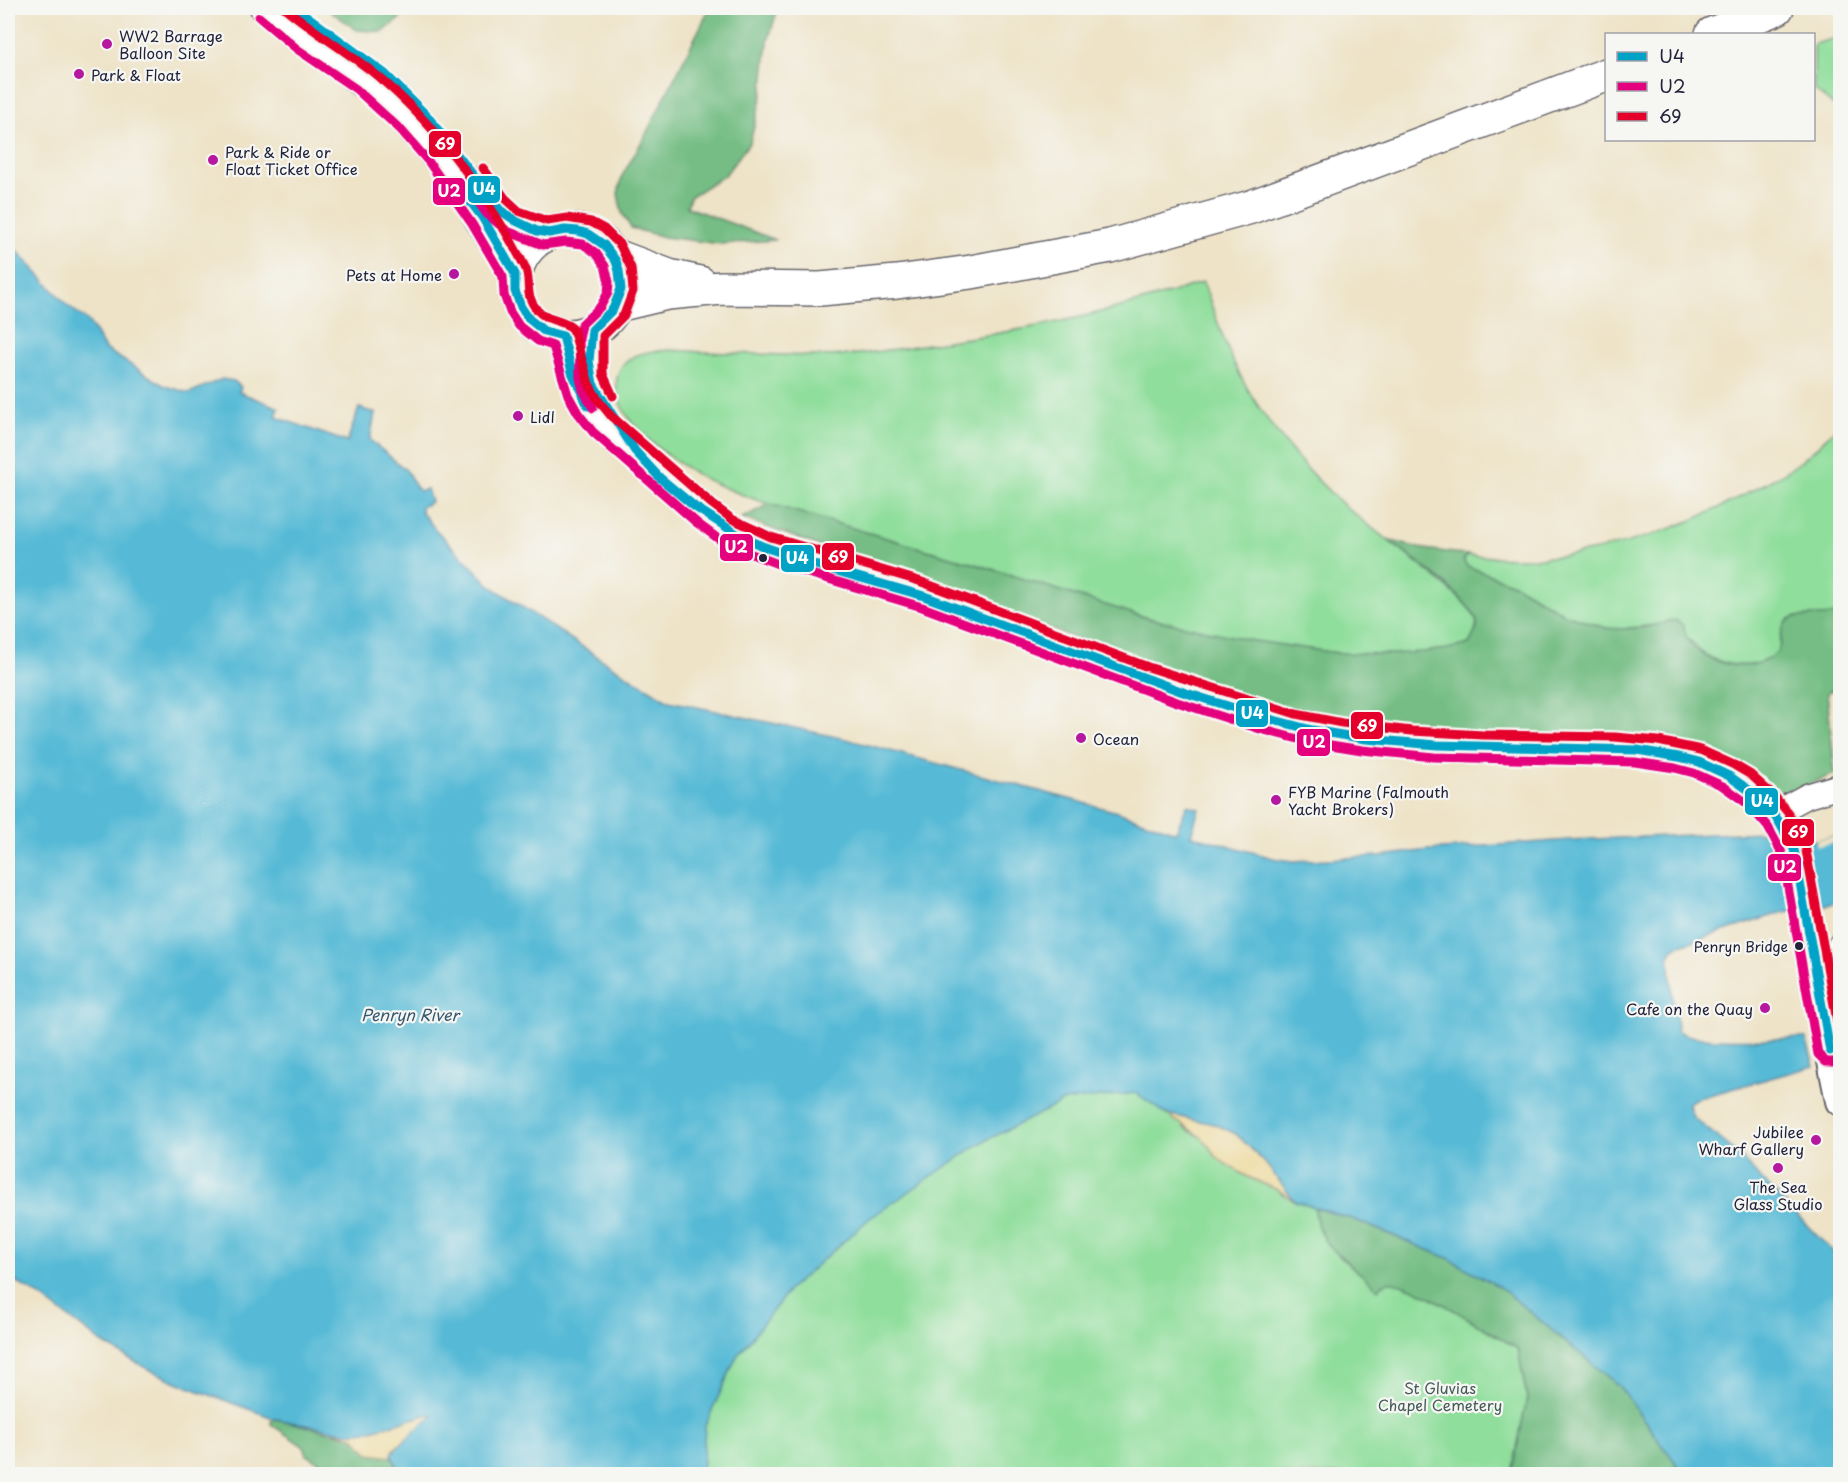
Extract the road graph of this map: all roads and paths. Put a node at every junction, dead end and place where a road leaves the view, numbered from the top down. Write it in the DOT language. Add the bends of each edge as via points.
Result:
graph roads {
  1 [pos="267,8"];
  2 [pos="296,8"];
  3 [pos="1777,8"];
  4 [pos="1717,33"];
  5 [pos="1605,75"];
  6 [pos="548,234"];
  7 [pos="613,255"];
  8 [pos="515,274"];
  9 [pos="722,288"];
  10 [pos="617,305"];
  11 [pos="578,333"];
  12 [pos="1840,786"];
  13 [pos="1780,823"];
  14 [pos="1835,1050"];
  15 [pos="1840,1101"];
  1 -- 8 [label="highway" via="363,80 410,122 482,217"];
  2 -- 6 [label="highway" via="384,73 414,102 500,210 513,221"];
  3 -- 4 [label="highway"];
  5 -- 9 [label="highway" via="1251,207 1110,246 897,282 820,289"];
  6 -- 7 [label="highway" via="582,231 597,238"];
  6 -- 8 [label="highway" via="532,243"];
  7 -- 9 [label="highway" via="669,276"];
  7 -- 10 [label="highway" via="620,271"];
  8 -- 11 [label="highway" via="515,291 529,319 544,331"];
  9 -- 10 [label="highway" via="667,293"];
  10 -- 11 [label="highway" via="607,320"];
  11 -- 13 [label="main road" via="589,357 590,378 598,395 642,460 705,514 755,543 924,596 1237,709 1312,730 1453,747 1606,749 1702,763 1750,788"];
  12 -- 13 [label="street" via="1807,796"];
  13 -- 14 [label="main road" via="1796,860"];
  14 -- 15 [label="main road"];
}
